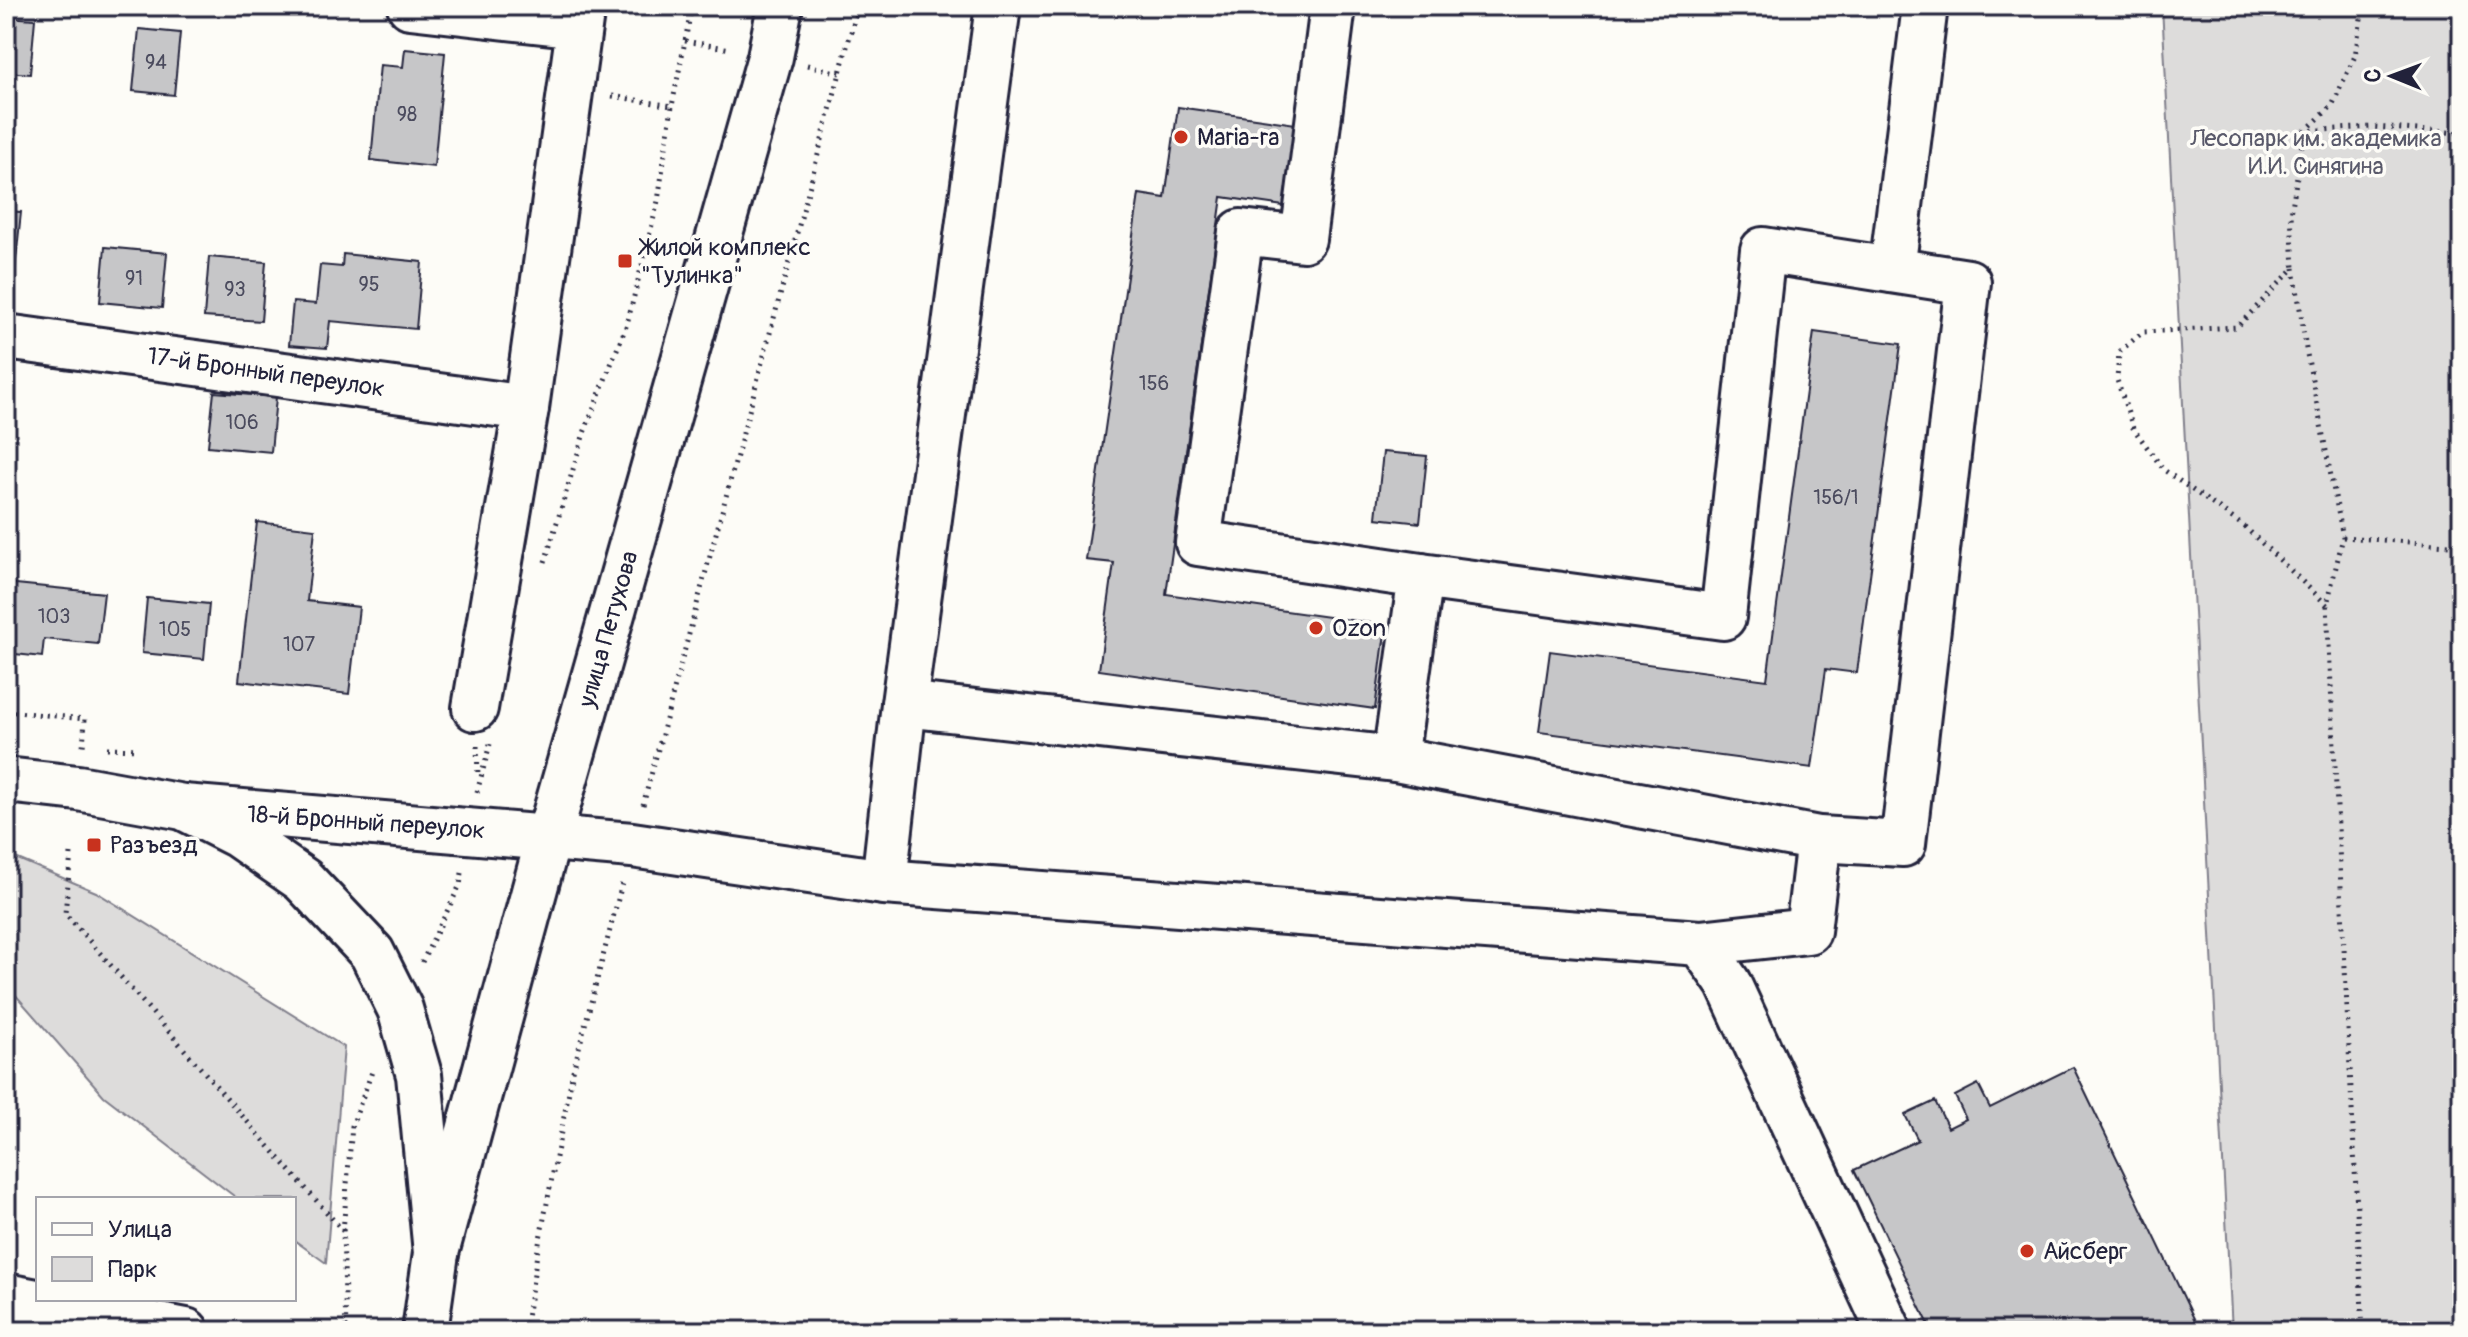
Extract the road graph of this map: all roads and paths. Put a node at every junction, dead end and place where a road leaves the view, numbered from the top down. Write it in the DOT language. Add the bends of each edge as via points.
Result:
graph roads {
  1 [pos="410,6"];
  2 [pos="692,6"];
  3 [pos="780,6"];
  4 [pos="858,6"];
  5 [pos="998,6"];
  6 [pos="1333,6"];
  7 [pos="1925,6"];
  8 [pos="2363,6"];
  9 [pos="581,16"];
  10 [pos="570,89"];
  11 [pos="672,106"];
  12 [pos="2304,131"];
  13 [pos="2462,133"];
  14 [pos="2294,268"];
  15 [pos="1892,270"];
  16 [pos="6,337"];
  17 [pos="526,408"];
  18 [pos="2343,537"];
  19 [pos="2462,546"];
  20 [pos="543,569"];
  21 [pos="1421,576"];
  22 [pos="2327,605"];
  23 [pos="904,704"];
  24 [pos="6,711"];
  25 [pos="484,722"];
  26 [pos="82,748"];
  27 [pos="1395,759"];
  28 [pos="6,780"];
  29 [pos="479,781"];
  30 [pos="183,807"];
  31 [pos="549,836"];
  32 [pos="1819,839"];
  33 [pos="632,845"];
  34 [pos="71,854"];
  35 [pos="884,882"];
  36 [pos="1700,943"];
  37 [pos="436,1253"];
  38 [pos="6,1296"];
  39 [pos="186,1331"];
  40 [pos="346,1331"];
  41 [pos="425,1331"];
  42 [pos="525,1331"];
  43 [pos="1889,1331"];
  44 [pos="2363,1331"];
  1 -- 9 [label="street"];
  2 -- 11 [label="path"];
  3 -- 31 [label="street, улица Петухова" via="770,57"];
  4 -- 33 [label="path"];
  5 -- 23 [label="street"];
  6 -- 21 [label="street" via="1303,239 1241,232 1198,543"];
  7 -- 15 [label="street"];
  8 -- 12 [label="path" via="2355,56 2332,106"];
  9 -- 10 [label="street"];
  10 -- 11 [label="path"];
  10 -- 17 [label="street"];
  11 -- 20 [label="path" via="658,201 627,324 584,433"];
  12 -- 13 [label="path" via="2373,127"];
  12 -- 14 [label="path" via="2291,214"];
  14 -- 18 [label="path"];
  14 -- 22 [label="path" via="2237,327 2143,332 2119,352 2117,380 2133,428 2164,470 2245,527"];
  15 -- 21 [label="street" via="1763,250 1723,617"];
  15 -- 32 [label="street" via="1968,282 1903,844"];
  16 -- 17 [label="street, 17-й Бронный переулок"];
  17 -- 25 [label="street"];
  18 -- 19 [label="path"];
  18 -- 22 [label="path"];
  21 -- 27 [label="street"];
  22 -- 44 [label="path"];
  23 -- 27 [label="street"];
  23 -- 35 [label="street"];
  24 -- 26 [label="path" via="85,719"];
  25 -- 29 [label="path"];
  27 -- 32 [label="street"];
  28 -- 30 [label="street, 18-й Бронный переулок"];
  30 -- 31 [label="street, 18-й Бронный переулок"];
  30 -- 37 [label="street, 18-й Бронный переулок" via="238,835 303,880 372,953 400,1009 419,1075"];
  31 -- 33 [label="street, 18-й Бронный переулок"];
  31 -- 37 [label="street, улица Петухова"];
  32 -- 36 [label="street, 18-й Бронный переулок" via="1808,931"];
  33 -- 35 [label="street, 18-й Бронный переулок"];
  33 -- 42 [label="path" via="573,1071"];
  34 -- 40 [label="path" via="65,913 343,1231"];
  35 -- 36 [label="street, 18-й Бронный переулок"];
  36 -- 43 [label="street" via="1728,983"];
  37 -- 41 [label="street, 18-й Бронный переулок"];
  38 -- 39 [label="street"];
}
